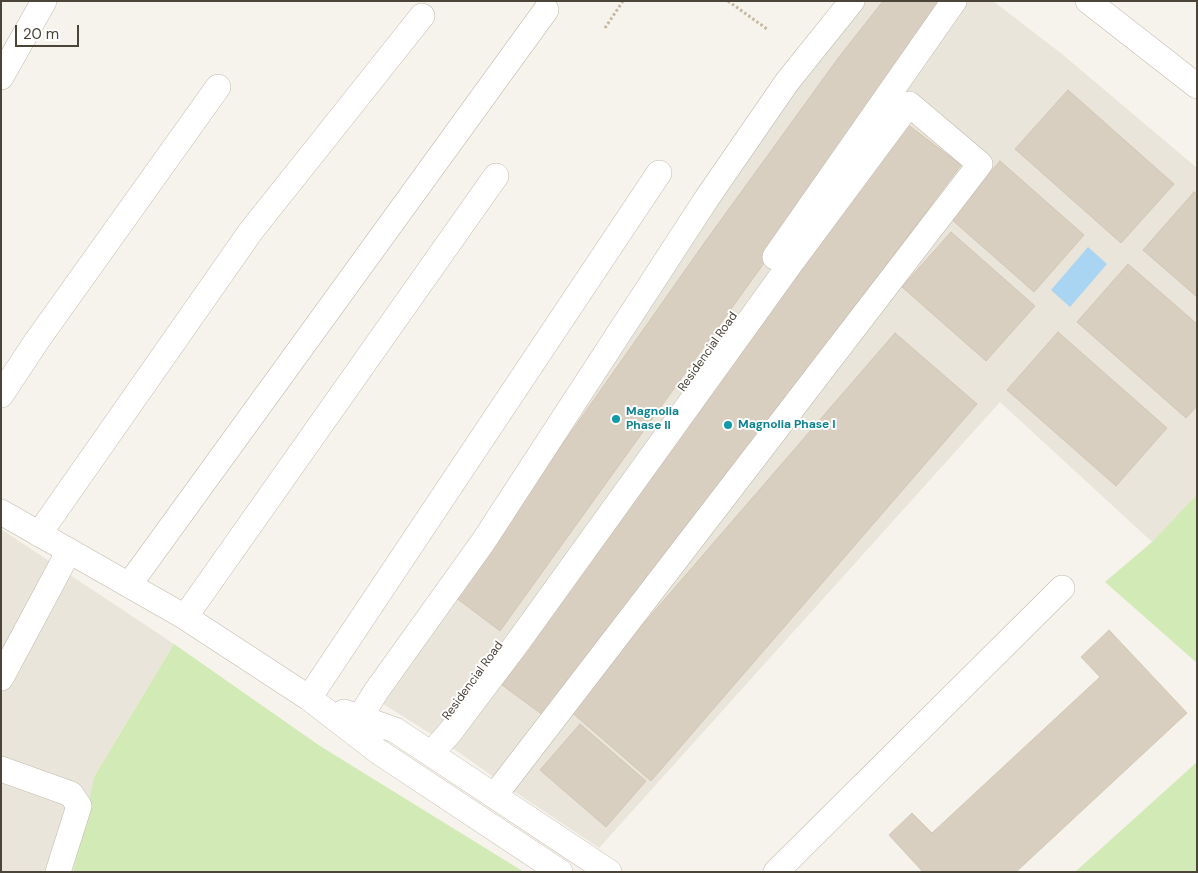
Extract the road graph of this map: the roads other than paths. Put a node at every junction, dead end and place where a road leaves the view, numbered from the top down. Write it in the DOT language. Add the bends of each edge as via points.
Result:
graph roads {
  1 [pos="44,1"];
  2 [pos="852,1"];
  3 [pos="954,1"];
  4 [pos="1088,1"];
  5 [pos="546,10"];
  6 [pos="422,16"];
  7 [pos="1,77"];
  8 [pos="1197,86"];
  9 [pos="218,87"];
  10 [pos="659,172"];
  11 [pos="496,176"];
  12 [pos="1,395"];
  13 [pos="1,512"];
  14 [pos="40,534"];
  15 [pos="69,551"];
  16 [pos="129,585"];
  17 [pos="1062,588"];
  18 [pos="185,617"];
  19 [pos="1,678"];
  20 [pos="309,698"];
  21 [pos="360,718"];
  22 [pos="428,752"];
  23 [pos="1,768"];
  24 [pos="495,795"];
  25 [pos="58,872"];
  26 [pos="560,872"];
  27 [pos="609,872"];
  28 [pos="776,872"];
  1 -- 7 [label="street"];
  2 -- 21 [label="street" via="787,82 707,198 483,542"];
  3 -- 22 [label="street, Residencial Road"];
  4 -- 8 [label="street"];
  5 -- 16 [label="street"];
  6 -- 14 [label="street" via="251,231"];
  9 -- 12 [label="street"];
  10 -- 20 [label="street"];
  11 -- 18 [label="street"];
  13 -- 14 [label="street"];
  14 -- 15 [label="street"];
  15 -- 16 [label="street"];
  15 -- 19 [label="street"];
  16 -- 18 [label="street"];
  17 -- 28 [label="street"];
  18 -- 20 [label="street"];
  20 -- 21 [label="street"];
  20 -- 26 [label="street" via="379,752"];
  21 -- 22 [label="street" via="394,730"];
  22 -- 24 [label="street"];
  22 -- 24 [label="street" via="451,731 518,642 909,104 980,164"];
  23 -- 25 [label="street" via="72,794 79,806"];
  24 -- 27 [label="street"];
}
